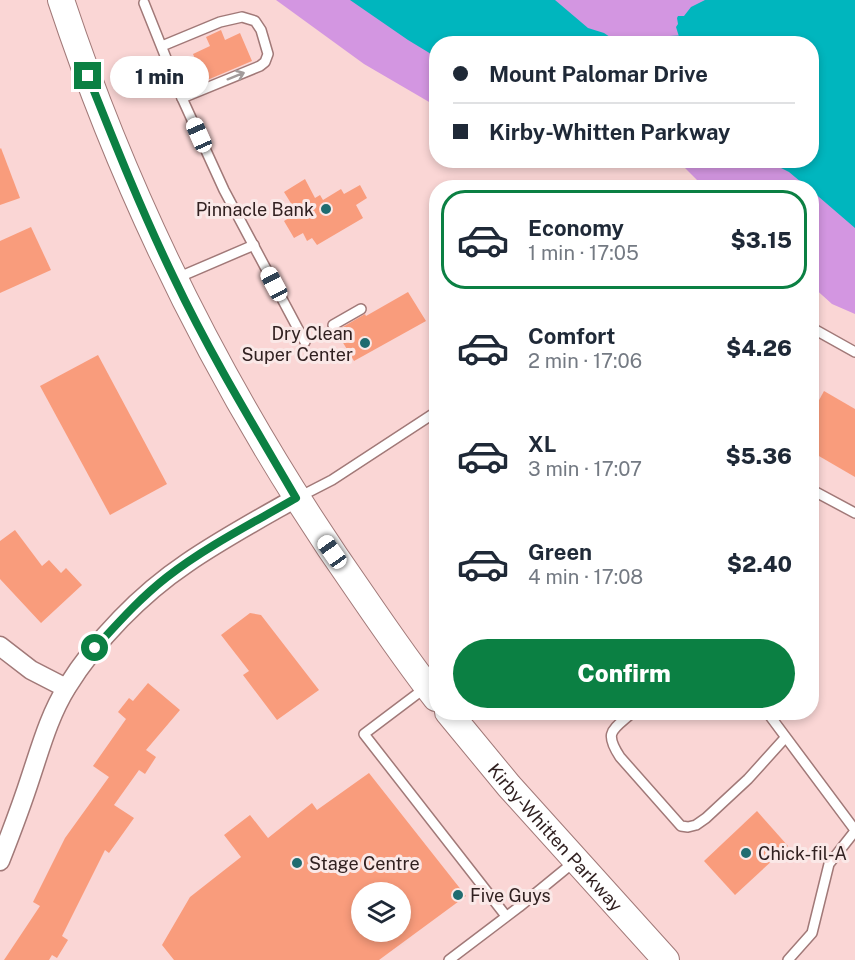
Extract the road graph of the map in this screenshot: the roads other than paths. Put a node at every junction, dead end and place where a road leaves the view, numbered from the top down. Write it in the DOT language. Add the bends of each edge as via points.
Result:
graph roads {
  1 [pos="61,0"];
  2 [pos="144,3"];
  3 [pos="162,46"];
  4 [pos="182,98"];
  5 [pos="254,245"];
  6 [pos="175,279"];
  7 [pos="361,309"];
  8 [pos="333,325"];
  9 [pos="819,332"];
  10 [pos="305,342"];
  11 [pos="855,352"];
  12 [pos="429,416"];
  13 [pos="819,494"];
  14 [pos="296,498"];
  15 [pos="855,513"];
  16 [pos="0,646"];
  17 [pos="66,688"];
  18 [pos="429,688"];
  19 [pos="429,694"];
  20 [pos="455,720"];
  21 [pos="625,720"];
  22 [pos="773,720"];
  23 [pos="785,738"];
  24 [pos="855,830"];
  25 [pos="576,860"];
  26 [pos="0,861"];
  27 [pos="506,916"];
  28 [pos="449,960"];
  29 [pos="666,960"];
  30 [pos="788,960"];
  1 -- 6 [label="main road" via="133,187"];
  2 -- 3 [label="lane"];
  3 -- 4 [label="lane"];
  4 -- 3 [label="lane, one-way" via="265,62 268,54 261,30 255,21 242,17"];
  4 -- 5 [label="lane"];
  5 -- 6 [label="lane"];
  5 -- 10 [label="lane"];
  6 -- 14 [label="main road"];
  7 -- 8 [label="lane"];
  9 -- 11 [label="lane"];
  12 -- 14 [label="lane" via="332,480"];
  13 -- 15 [label="lane"];
  14 -- 17 [label="street" via="219,542 160,583 117,623"];
  14 -- 18 [label="main road"];
  16 -- 17 [label="street" via="31,670"];
  17 -- 26 [label="street"];
  19 -- 27 [label="lane" via="364,734"];
  20 -- 25 [label="main road, Kirby-Whitten Parkway"];
  21 -- 23 [label="lane" via="612,732 612,745 681,826 696,825 706,818"];
  22 -- 23 [label="lane"];
  23 -- 24 [label="lane"];
  24 -- 30 [label="lane" via="830,864 812,933"];
  25 -- 27 [label="lane"];
  25 -- 29 [label="main road, Kirby-Whitten Parkway"];
  27 -- 28 [label="lane"];
}
